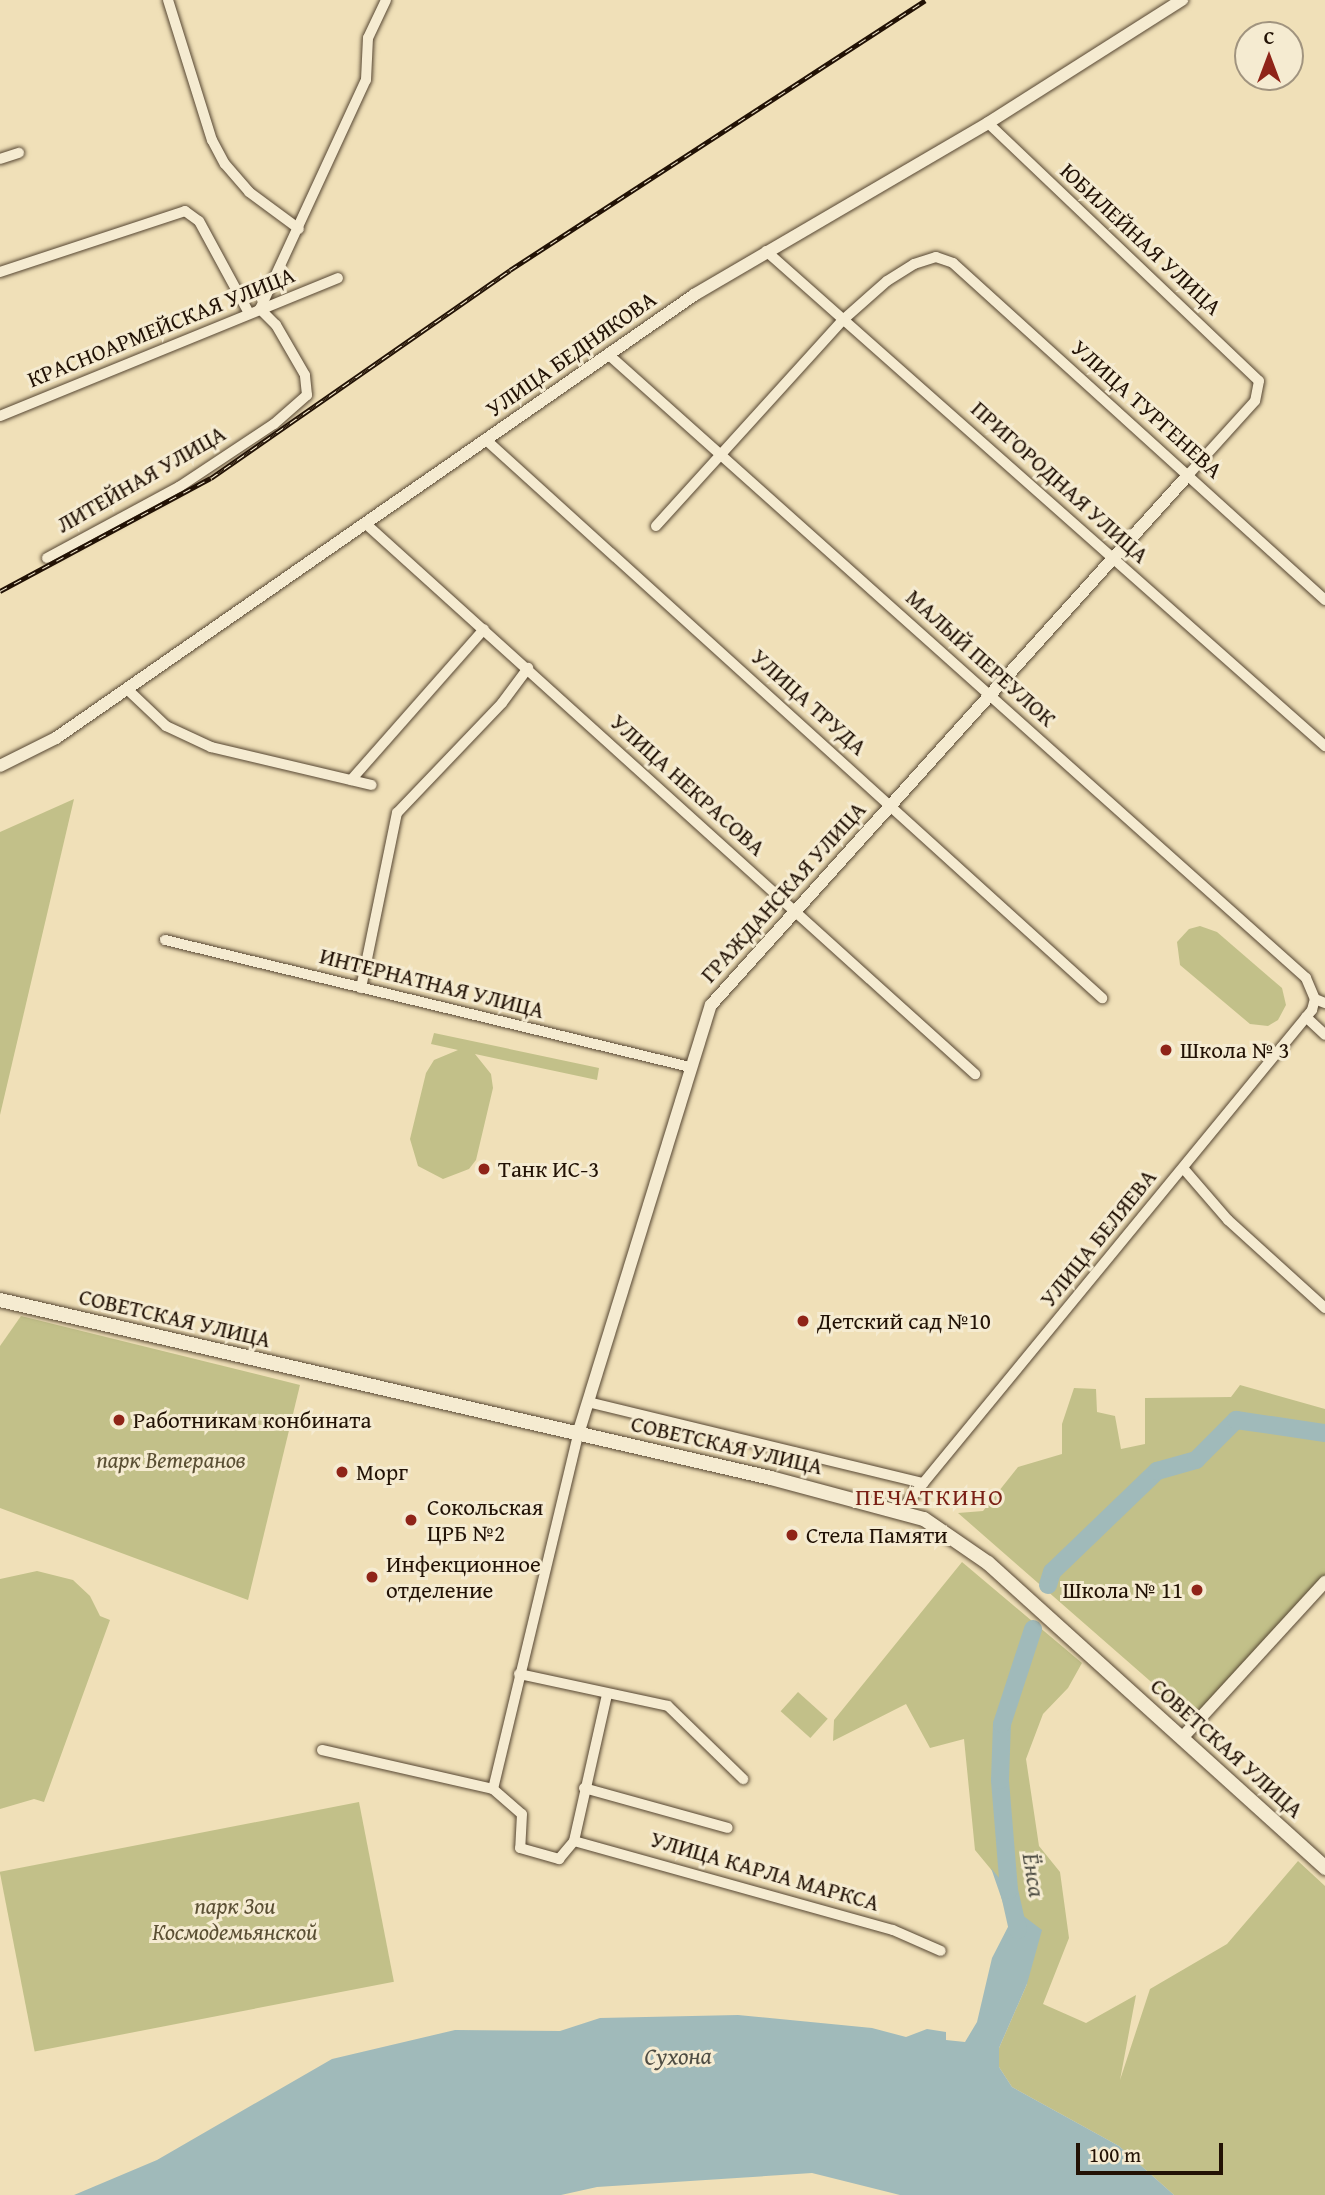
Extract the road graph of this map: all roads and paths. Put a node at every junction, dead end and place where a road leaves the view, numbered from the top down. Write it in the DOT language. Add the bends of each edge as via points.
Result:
graph roads {
  1 [pos="168,0"];
  2 [pos="386,0"];
  3 [pos="1182,0"];
  4 [pos="988,123"];
  5 [pos="19,153"];
  6 [pos="0,159"];
  7 [pos="299,229"];
  8 [pos="766,251"];
  9 [pos="0,272"];
  10 [pos="338,278"];
  11 [pos="255,311"];
  12 [pos="844,319"];
  13 [pos="609,355"];
  14 [pos="1261,388"];
  15 [pos="0,416"];
  16 [pos="485,439"];
  17 [pos="720,451"];
  18 [pos="1189,474"];
  19 [pos="366,524"];
  20 [pos="656,526"];
  21 [pos="1112,556"];
  22 [pos="47,558"];
  23 [pos="1325,600"];
  24 [pos="484,629"];
  25 [pos="528,668"];
  26 [pos="127,689"];
  27 [pos="989,693"];
  28 [pos="1325,746"];
  29 [pos="0,766"];
  30 [pos="351,780"];
  31 [pos="372,785"];
  32 [pos="890,802"];
  33 [pos="793,910"];
  34 [pos="165,940"];
  35 [pos="361,988"];
  36 [pos="1102,998"];
  37 [pos="1320,1001"];
  38 [pos="1306,1017"];
  39 [pos="1325,1035"];
  40 [pos="690,1067"];
  41 [pos="975,1074"];
  42 [pos="1183,1168"];
  43 [pos="0,1300"];
  44 [pos="1325,1308"];
  45 [pos="588,1402"];
  46 [pos="578,1434"];
  47 [pos="923,1483"];
  48 [pos="902,1509"];
  49 [pos="1325,1581"];
  50 [pos="519,1674"];
  51 [pos="607,1694"];
  52 [pos="1182,1738"];
  53 [pos="322,1750"];
  54 [pos="743,1779"];
  55 [pos="493,1788"];
  56 [pos="584,1788"];
  57 [pos="728,1828"];
  58 [pos="574,1841"];
  59 [pos="1325,1868"];
  60 [pos="941,1951"];
  1 -- 7 [label="street" via="221,156 249,192"];
  2 -- 7 [label="street" via="368,38 366,80"];
  3 -- 4 [label="street, УЛИЦА БЕДНЯКОВА"];
  4 -- 8 [label="street, УЛИЦА БЕДНЯКОВА"];
  4 -- 14 [label="street, ЮБИЛЕЙНАЯ УЛИЦА" via="1255,376"];
  5 -- 6 [label="street"];
  7 -- 11 [label="street"];
  8 -- 12 [label="street, ПРИГОРОДНАЯ УЛИЦА"];
  8 -- 13 [label="street, УЛИЦА БЕДНЯКОВА"];
  9 -- 11 [label="street, ЛИТЕЙНАЯ УЛИЦА" via="186,211 199,221"];
  10 -- 11 [label="street, КРАСНОАРМЕЙСКАЯ УЛИЦА"];
  11 -- 15 [label="street, КРАСНОАРМЕЙСКАЯ УЛИЦА"];
  11 -- 22 [label="street, ЛИТЕЙНАЯ УЛИЦА" via="276,325 308,382 303,401 179,487"];
  12 -- 17 [label="street"];
  12 -- 18 [label="street, УЛИЦА ТУРГЕНЕВА" via="914,264 936,257 953,263"];
  12 -- 21 [label="street, ПРИГОРОДНАЯ УЛИЦА"];
  13 -- 16 [label="street, УЛИЦА БЕДНЯКОВА"];
  13 -- 17 [label="street, МАЛЫЙ ПЕРЕУЛОК"];
  14 -- 18 [label="street, ГРАЖДАНСКАЯ УЛИЦА" via="1255,401"];
  16 -- 19 [label="street, УЛИЦА БЕДНЯКОВА"];
  16 -- 32 [label="street, УЛИЦА ТРУДА"];
  17 -- 20 [label="street"];
  17 -- 27 [label="street, МАЛЫЙ ПЕРЕУЛОК"];
  18 -- 21 [label="street, ГРАЖДАНСКАЯ УЛИЦА"];
  18 -- 23 [label="street, УЛИЦА ТУРГЕНЕВА"];
  19 -- 24 [label="street, УЛИЦА НЕКРАСОВА"];
  19 -- 26 [label="street, УЛИЦА БЕДНЯКОВА"];
  21 -- 27 [label="street, ГРАЖДАНСКАЯ УЛИЦА"];
  21 -- 28 [label="street, ПРИГОРОДНАЯ УЛИЦА"];
  24 -- 25 [label="street, УЛИЦА НЕКРАСОВА"];
  24 -- 30 [label="street"];
  25 -- 33 [label="street, УЛИЦА НЕКРАСОВА"];
  25 -- 35 [label="street" via="502,703 397,813"];
  26 -- 29 [label="street, УЛИЦА БЕДНЯКОВА" via="56,738"];
  26 -- 30 [label="street" via="166,726 211,747"];
  27 -- 32 [label="street, ГРАЖДАНСКАЯ УЛИЦА"];
  27 -- 37 [label="street, МАЛЫЙ ПЕРЕУЛОК" via="1306,978"];
  30 -- 31 [label="street"];
  32 -- 33 [label="street, ГРАЖДАНСКАЯ УЛИЦА"];
  32 -- 36 [label="street, УЛИЦА ТРУДА"];
  33 -- 40 [label="street, ГРАЖДАНСКАЯ УЛИЦА" via="719,993"];
  33 -- 41 [label="street, УЛИЦА НЕКРАСОВА"];
  34 -- 35 [label="street, ИНТЕРНАТНАЯ УЛИЦА"];
  35 -- 40 [label="street, ИНТЕРНАТНАЯ УЛИЦА"];
  37 -- 38 [label="street, УЛИЦА БЕЛЯЕВА"];
  38 -- 39 [label="street"];
  38 -- 42 [label="street, УЛИЦА БЕЛЯЕВА"];
  40 -- 45 [label="street, ГРАЖДАНСКАЯ УЛИЦА"];
  42 -- 44 [label="street" via="1228,1220"];
  42 -- 47 [label="street, УЛИЦА БЕЛЯЕВА"];
  43 -- 46 [label="main road, СОВЕТСКАЯ УЛИЦА"];
  45 -- 46 [label="street, ГРАЖДАНСКАЯ УЛИЦА"];
  45 -- 47 [label="street, СОВЕТСКАЯ УЛИЦА"];
  46 -- 48 [label="main road, СОВЕТСКАЯ УЛИЦА"];
  46 -- 50 [label="street, ГРАЖДАНСКАЯ УЛИЦА"];
  47 -- 48 [label="street, УЛИЦА БЕЛЯЕВА"];
  48 -- 52 [label="main road, СОВЕТСКАЯ УЛИЦА" via="946,1531 989,1563"];
  49 -- 52 [label="street"];
  50 -- 51 [label="street"];
  50 -- 55 [label="street, ГРАЖДАНСКАЯ УЛИЦА"];
  51 -- 54 [label="street" via="668,1706"];
  51 -- 56 [label="street"];
  52 -- 59 [label="main road, СОВЕТСКАЯ УЛИЦА"];
  53 -- 55 [label="street"];
  55 -- 58 [label="street" via="522,1814 517,1840 523,1851 559,1860"];
  56 -- 57 [label="street"];
  56 -- 58 [label="street"];
  58 -- 60 [label="street, УЛИЦА КАРЛА МАРКСА" via="893,1930"];
}
